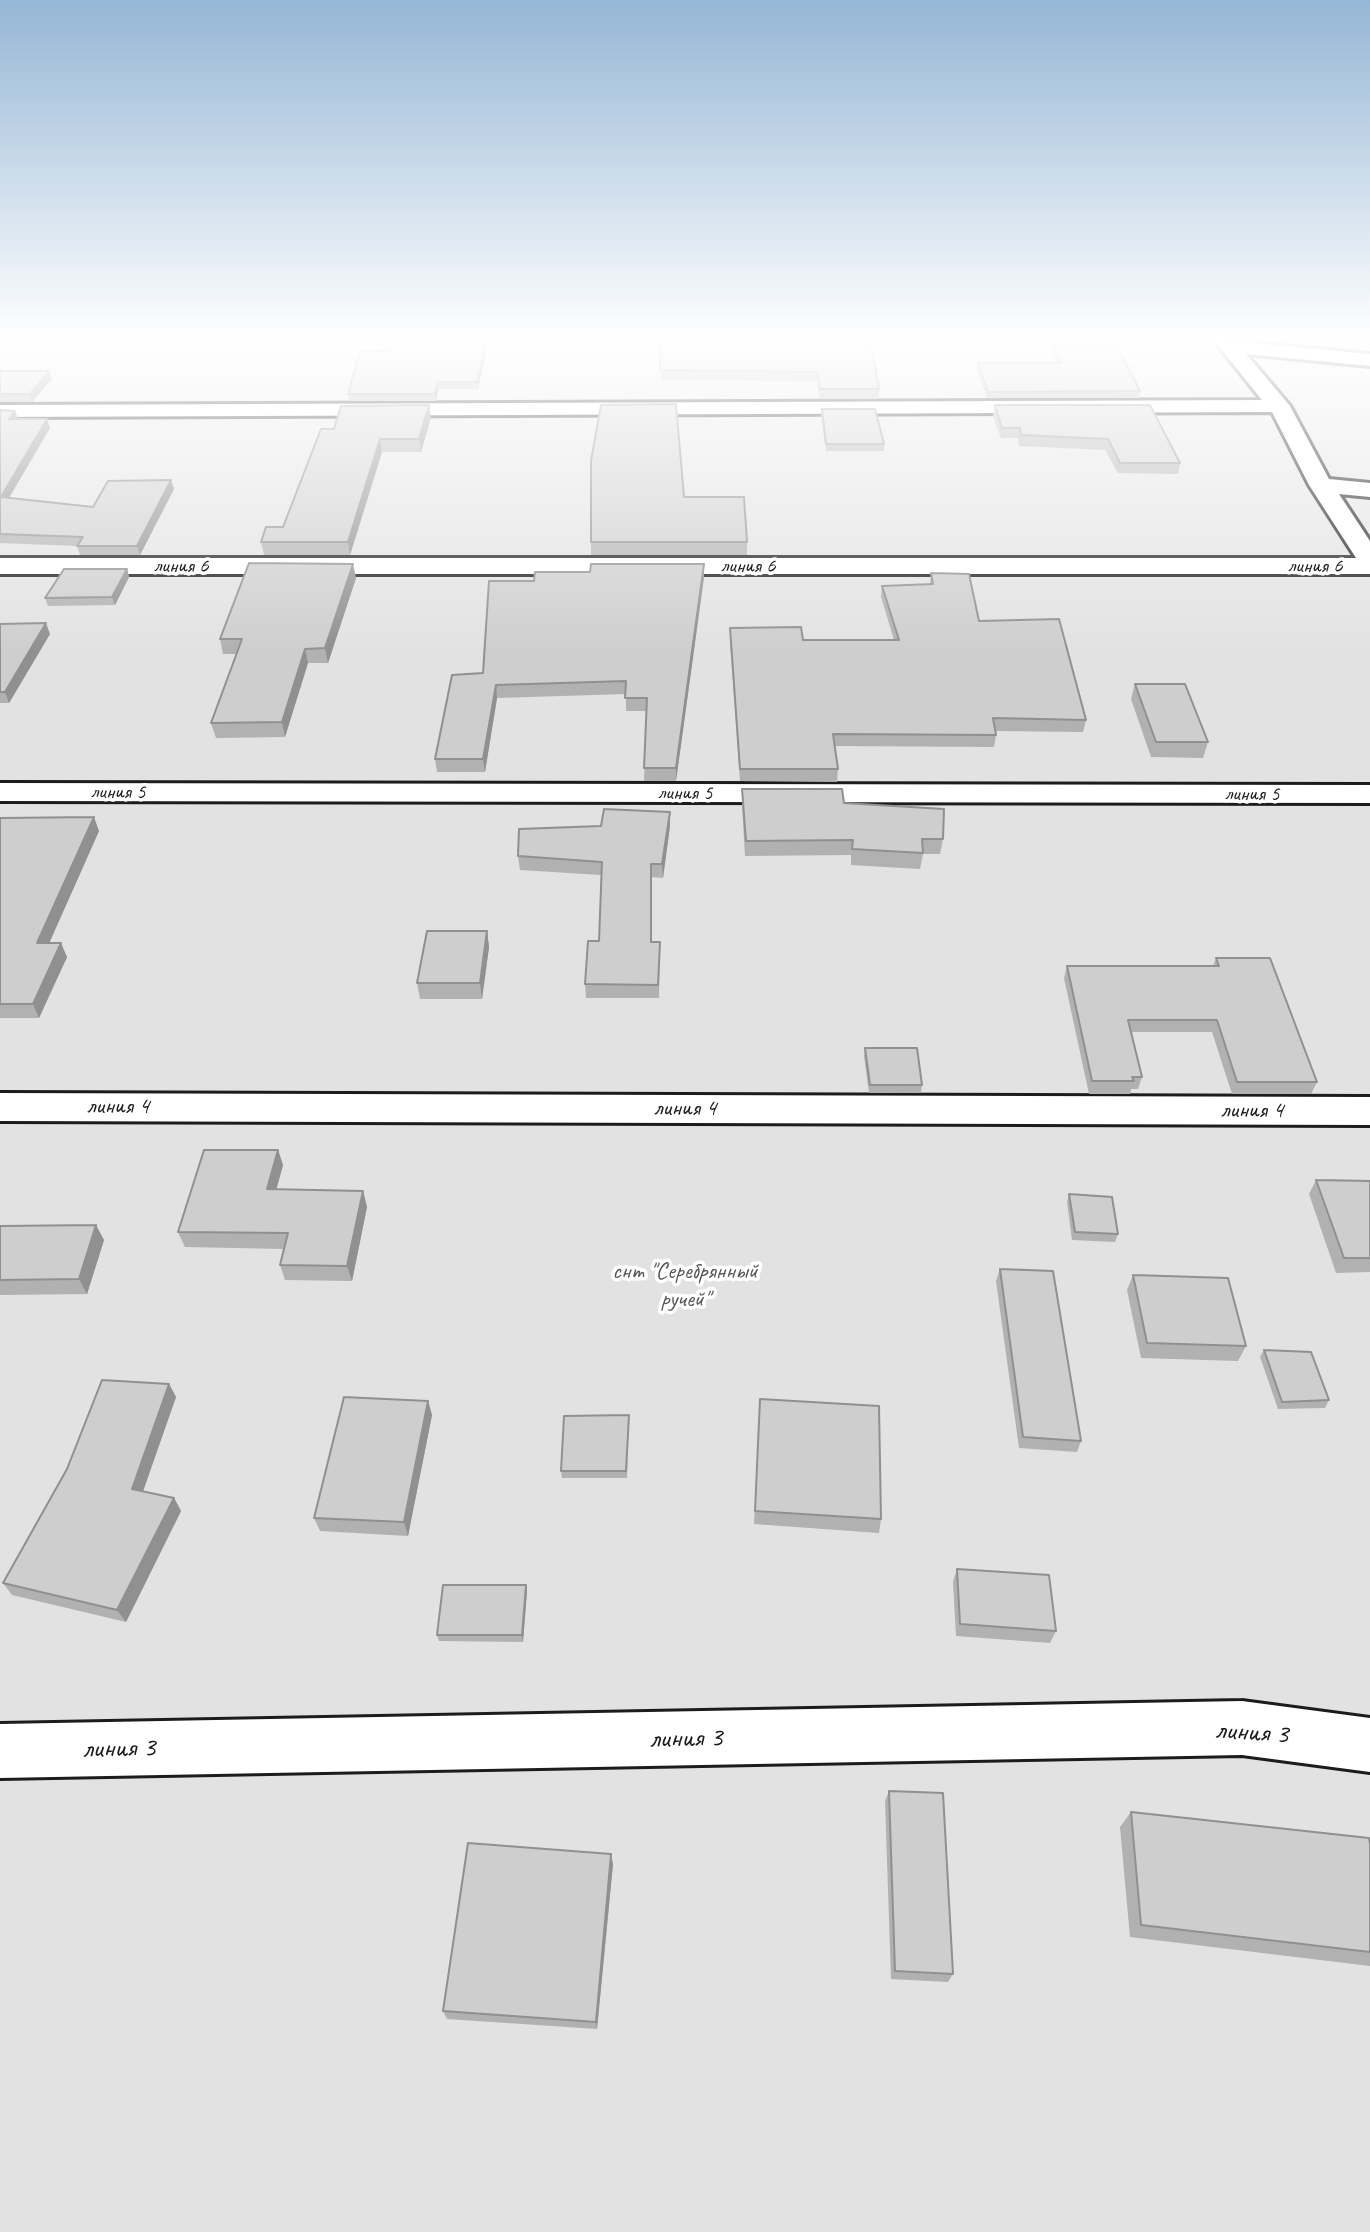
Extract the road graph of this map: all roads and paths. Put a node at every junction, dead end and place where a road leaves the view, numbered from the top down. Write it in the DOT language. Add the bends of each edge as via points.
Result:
graph roads {
  1 [pos="1299,443"];
  2 [pos="1321,485"];
  3 [pos="1370,491"];
  4 [pos="1370,563"];
  5 [pos="0,566"];
  6 [pos="0,792"];
  7 [pos="1370,794"];
  8 [pos="0,1107"];
  9 [pos="1370,1111"];
  10 [pos="1370,1745"];
  11 [pos="0,1751"];
  1 -- 2 [label="street"];
  2 -- 3 [label="street"];
  2 -- 4 [label="street"];
  4 -- 5 [label="street, линия 6"];
  6 -- 7 [label="street, линия 5"];
  8 -- 9 [label="street, линия 4"];
  10 -- 11 [label="street, линия 3" via="1242,1728"];
}
